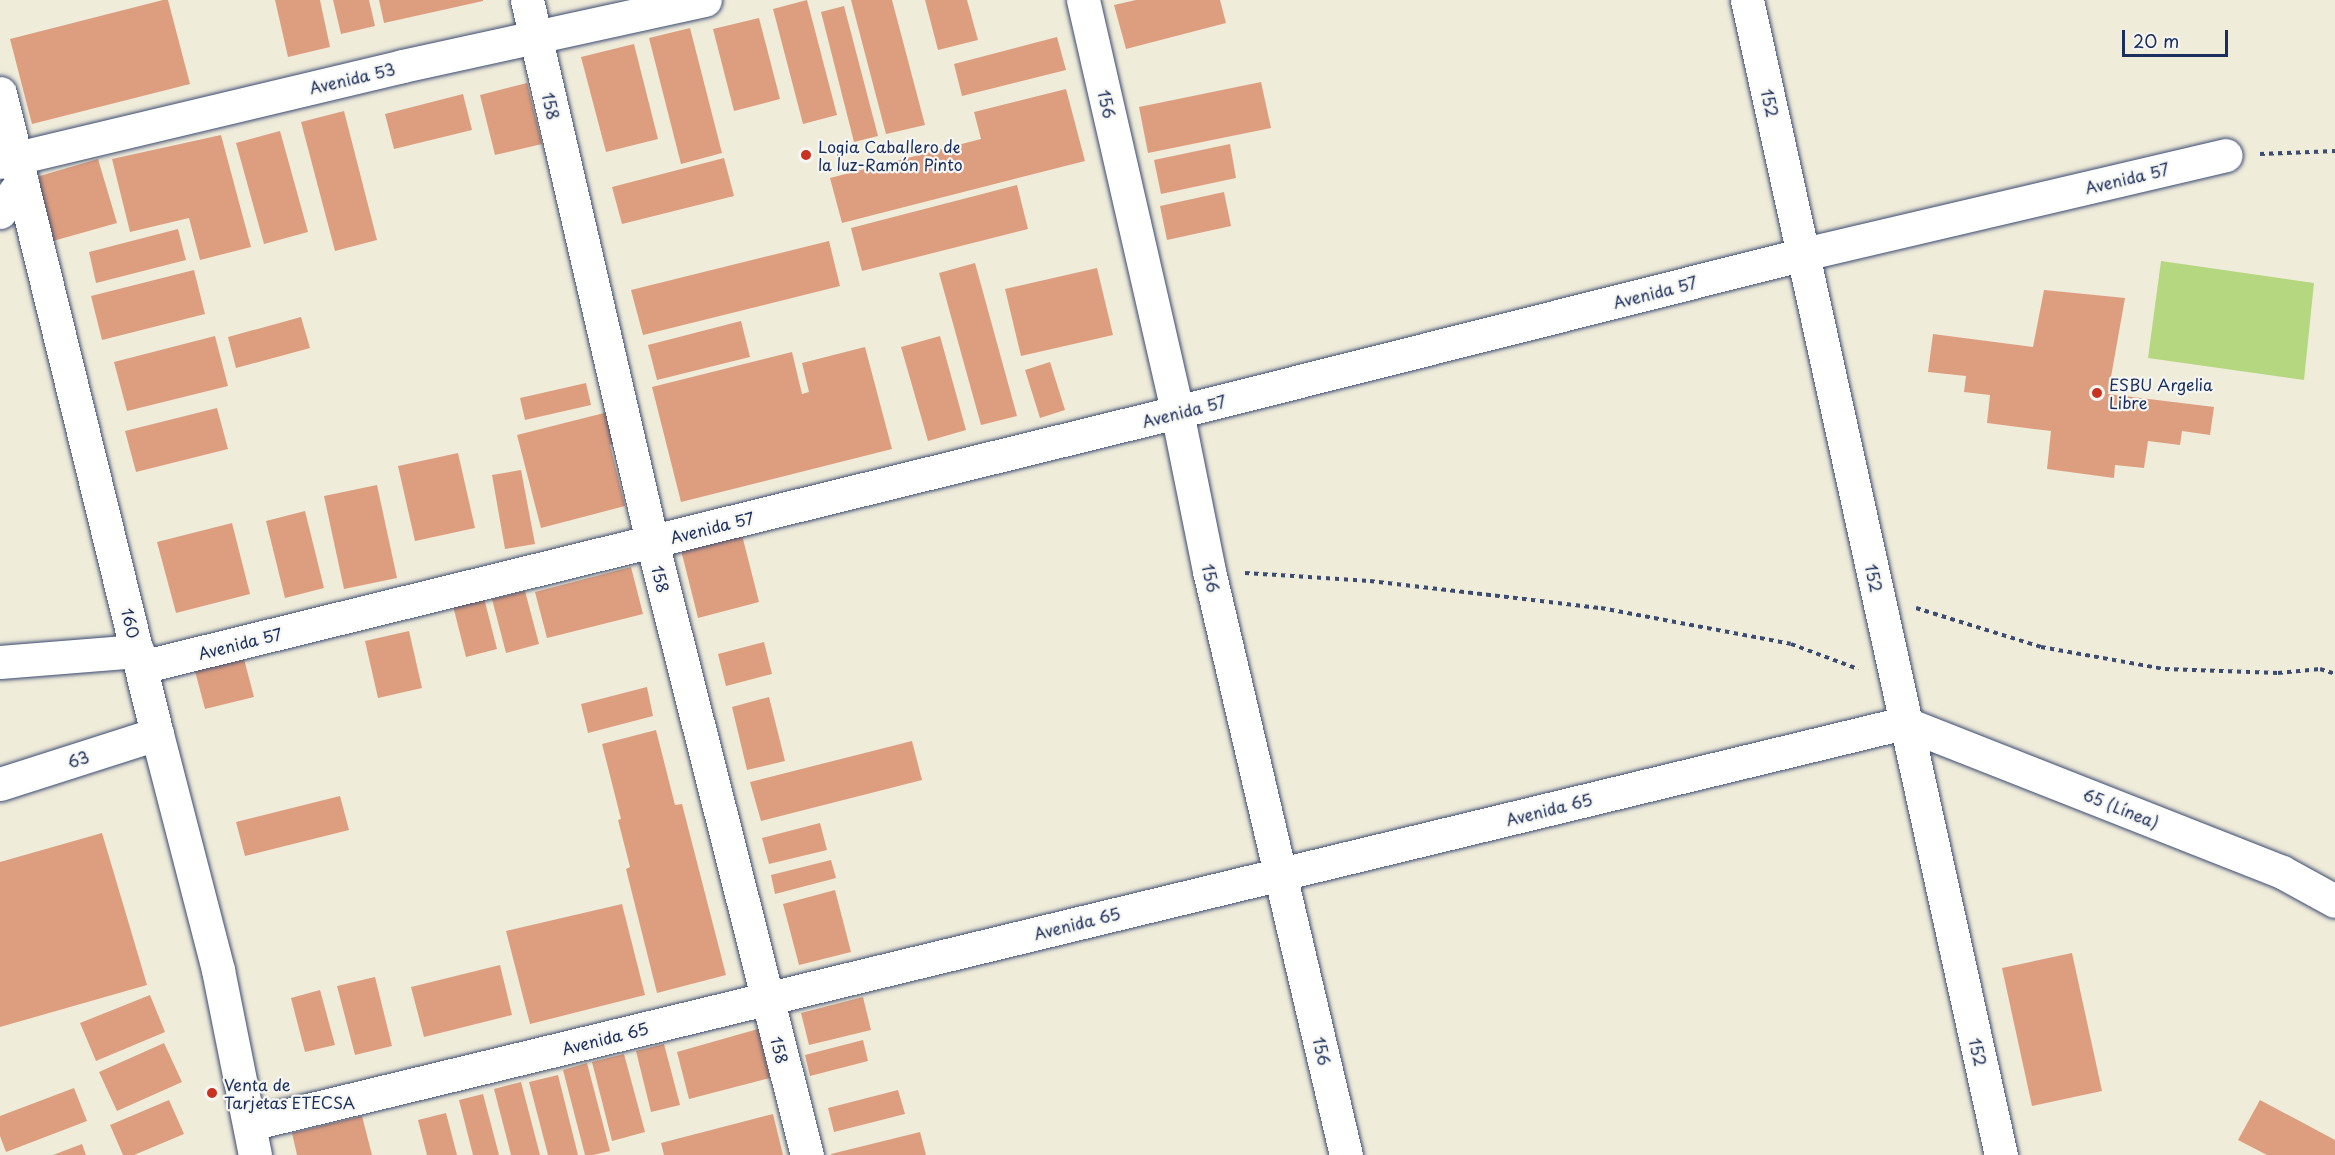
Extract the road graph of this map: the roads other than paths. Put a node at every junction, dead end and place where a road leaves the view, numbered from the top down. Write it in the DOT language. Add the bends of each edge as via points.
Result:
graph roads {
  1 [pos="527,0"];
  2 [pos="705,0"];
  3 [pos="1083,0"];
  4 [pos="1747,0"];
  5 [pos="536,39"];
  6 [pos="0,93"];
  7 [pos="2226,155"];
  8 [pos="13,167"];
  9 [pos="0,212"];
  10 [pos="1804,254"];
  11 [pos="1177,412"];
  12 [pos="652,542"];
  13 [pos="140,659"];
  14 [pos="0,662"];
  15 [pos="1904,723"];
  16 [pos="157,734"];
  17 [pos="0,784"];
  18 [pos="1281,874"];
  19 [pos="2335,901"];
  20 [pos="767,999"];
  21 [pos="252,1140"];
  22 [pos="807,1155"];
  23 [pos="1347,1155"];
  24 [pos="2001,1155"];
  1 -- 5 [label="street, 158"];
  2 -- 5 [label="street, Avenida 53"];
  3 -- 11 [label="street, 156"];
  4 -- 10 [label="street, 152"];
  5 -- 8 [label="street, Avenida 53" via="402,66"];
  5 -- 12 [label="street, 158"];
  6 -- 8 [label="street, 160"];
  7 -- 10 [label="street, Avenida 57"];
  8 -- 9 [label="street"];
  8 -- 13 [label="street, 160"];
  10 -- 11 [label="street, Avenida 57"];
  10 -- 15 [label="street, 152"];
  11 -- 12 [label="street, Avenida 57"];
  11 -- 18 [label="street, 156" via="1209,571"];
  12 -- 13 [label="street, Avenida 57"];
  12 -- 20 [label="street, 158"];
  13 -- 14 [label="street, Avenida 57"];
  13 -- 16 [label="street, 160"];
  15 -- 18 [label="street, Avenida 65"];
  15 -- 19 [label="street, 65 (Línea)" via="2282,872"];
  15 -- 24 [label="street, 152"];
  16 -- 17 [label="street, 63"];
  16 -- 21 [label="street, 160" via="218,970"];
  18 -- 20 [label="street, Avenida 65"];
  18 -- 23 [label="street, 156"];
  20 -- 21 [label="street, Avenida 65"];
  20 -- 22 [label="street, 158"];
}
